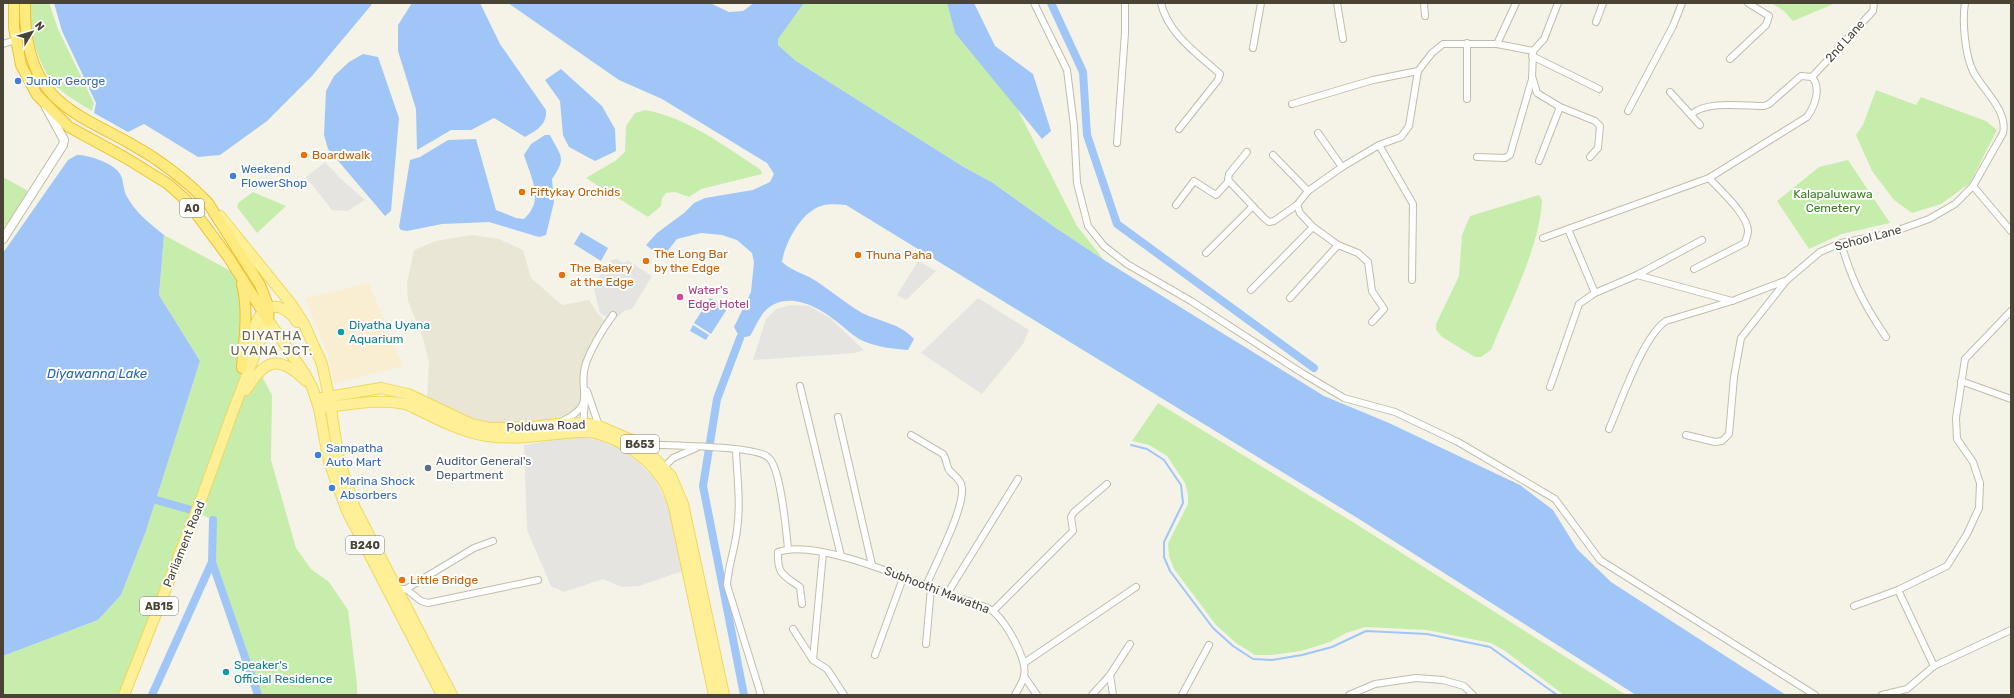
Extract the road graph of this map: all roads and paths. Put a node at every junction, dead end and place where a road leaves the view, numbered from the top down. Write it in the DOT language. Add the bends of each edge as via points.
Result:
graph roads {
  1 [pos="14,3"];
  2 [pos="25,3"];
  3 [pos="1034,3"];
  4 [pos="1125,3"];
  5 [pos="1161,3"];
  6 [pos="1261,3"];
  7 [pos="1337,3"];
  8 [pos="1424,3"];
  9 [pos="1516,3"];
  10 [pos="1558,3"];
  11 [pos="1603,3"];
  12 [pos="1682,3"];
  13 [pos="1748,3"];
  14 [pos="1874,3"];
  15 [pos="1965,3"];
  16 [pos="1424,16"];
  17 [pos="1596,22"];
  18 [pos="1343,39"];
  19 [pos="15,40"];
  20 [pos="1467,43"];
  21 [pos="3,44"];
  22 [pos="1497,44"];
  23 [pos="1253,48"];
  24 [pos="1532,54"];
  25 [pos="1730,59"];
  26 [pos="1418,71"];
  27 [pos="1812,77"];
  28 [pos="1532,79"];
  29 [pos="1599,89"];
  30 [pos="1670,92"];
  31 [pos="1467,99"];
  32 [pos="1292,104"];
  33 [pos="45,105"];
  34 [pos="1560,107"];
  35 [pos="1628,111"];
  36 [pos="1691,115"];
  37 [pos="1700,125"];
  38 [pos="1179,129"];
  39 [pos="1318,133"];
  40 [pos="1117,143"];
  41 [pos="1379,145"];
  42 [pos="1247,152"];
  43 [pos="1273,155"];
  44 [pos="1477,157"];
  45 [pos="1590,157"];
  46 [pos="1540,161"];
  47 [pos="1342,167"];
  48 [pos="1709,178"];
  49 [pos="1229,181"];
  50 [pos="1973,186"];
  51 [pos="1308,191"];
  52 [pos="208,203"];
  53 [pos="1297,204"];
  54 [pos="1176,205"];
  55 [pos="1252,207"];
  56 [pos="1313,227"];
  57 [pos="1568,229"];
  58 [pos="2011,231"];
  59 [pos="1543,238"];
  60 [pos="3,239"];
  61 [pos="1702,240"];
  62 [pos="1841,243"];
  63 [pos="1338,245"];
  64 [pos="1206,253"];
  65 [pos="1694,269"];
  66 [pos="1637,275"];
  67 [pos="240,276"];
  68 [pos="1412,280"];
  69 [pos="1787,280"];
  70 [pos="1250,290"];
  71 [pos="1595,293"];
  72 [pos="1290,298"];
  73 [pos="1732,301"];
  74 [pos="2011,311"];
  75 [pos="267,313"];
  76 [pos="613,315"];
  77 [pos="1372,322"];
  78 [pos="1886,337"];
  79 [pos="316,350"];
  80 [pos="242,368"];
  81 [pos="1961,381"];
  82 [pos="584,382"];
  83 [pos="800,386"];
  84 [pos="312,387"];
  85 [pos="1550,387"];
  86 [pos="2011,399"];
  87 [pos="330,402"];
  88 [pos="585,402"];
  89 [pos="318,404"];
  90 [pos="232,414"];
  91 [pos="838,417"];
  92 [pos="557,424"];
  93 [pos="599,426"];
  94 [pos="583,428"];
  95 [pos="1609,429"];
  96 [pos="532,432"];
  97 [pos="911,435"];
  98 [pos="1686,435"];
  99 [pos="642,444"];
  100 [pos="699,446"];
  101 [pos="736,450"];
  102 [pos="659,466"];
  103 [pos="1018,479"];
  104 [pos="1107,484"];
  105 [pos="493,542"];
  106 [pos="788,548"];
  107 [pos="823,553"];
  108 [pos="841,556"];
  109 [pos="692,563"];
  110 [pos="872,565"];
  111 [pos="903,578"];
  112 [pos="538,580"];
  113 [pos="928,587"];
  114 [pos="1136,587"];
  115 [pos="402,589"];
  116 [pos="1898,590"];
  117 [pos="947,594"];
  118 [pos="802,604"];
  119 [pos="1854,606"];
  120 [pos="993,611"];
  121 [pos="793,629"];
  122 [pos="2011,630"];
  123 [pos="926,644"];
  124 [pos="1130,644"];
  125 [pos="1210,646"];
  126 [pos="875,655"];
  127 [pos="813,660"];
  128 [pos="1024,663"];
  129 [pos="1934,666"];
  130 [pos="1110,675"];
  131 [pos="1024,676"];
  132 [pos="124,695"];
  133 [pos="442,695"];
  134 [pos="452,695"];
  135 [pos="714,695"];
  136 [pos="724,695"];
  137 [pos="761,695"];
  138 [pos="844,695"];
  139 [pos="1015,695"];
  140 [pos="1037,695"];
  141 [pos="1092,695"];
  142 [pos="1113,695"];
  143 [pos="1182,695"];
  144 [pos="1349,695"];
  145 [pos="1473,695"];
  146 [pos="1815,695"];
  147 [pos="1882,695"];
  1 -- 19 [label="highway, A0"];
  2 -- 52 [label="highway, A0" via="25,27 30,56 45,86 58,100 80,116 132,144 176,172"];
  3 -- 146 [label="street" via="1067,70 1074,126 1076,184 1088,226 1104,246 1127,264 1191,301 1302,374 1344,398 1395,412 1458,442 1555,499 1600,560"];
  4 -- 40 [label="street"];
  5 -- 38 [label="street" via="1163,11 1180,38 1220,74"];
  6 -- 23 [label="street"];
  7 -- 18 [label="street"];
  8 -- 16 [label="street"];
  9 -- 22 [label="street"];
  10 -- 24 [label="street" via="1544,39"];
  11 -- 17 [label="street"];
  12 -- 35 [label="street" via="1673,26"];
  13 -- 25 [label="street" via="1769,16 1766,25"];
  14 -- 27 [label="street, 2nd Lane" via="1873,11"];
  15 -- 50 [label="street, School Lane" via="1964,31 1973,72 1999,109 2005,126"];
  19 -- 21 [label="street"];
  19 -- 33 [label="highway, A0" via="21,65"];
  20 -- 22 [label="street"];
  20 -- 26 [label="street" via="1443,44"];
  20 -- 31 [label="street"];
  22 -- 24 [label="street"];
  24 -- 28 [label="street"];
  24 -- 29 [label="street"];
  26 -- 32 [label="street" via="1372,80"];
  26 -- 41 [label="street" via="1409,126 1401,137"];
  27 -- 36 [label="street" via="1802,76 1764,106 1706,106"];
  27 -- 48 [label="street" via="1815,81 1816,94 1813,108 1806,117"];
  28 -- 34 [label="street" via="1537,93"];
  28 -- 44 [label="street" via="1510,155 1505,158"];
  30 -- 36 [label="street"];
  33 -- 60 [label="street" via="64,140 63,145"];
  33 -- 67 [label="highway, A0" via="73,130 168,184 186,200"];
  34 -- 45 [label="street" via="1595,121 1600,126 1598,148"];
  34 -- 46 [label="street"];
  36 -- 37 [label="street"];
  39 -- 47 [label="street"];
  41 -- 47 [label="street"];
  41 -- 68 [label="street" via="1413,204"];
  42 -- 49 [label="street" via="1230,174"];
  43 -- 51 [label="street"];
  47 -- 51 [label="street"];
  48 -- 57 [label="street"];
  48 -- 65 [label="street" via="1732,203 1746,223 1748,232 1745,243"];
  49 -- 54 [label="street" via="1216,195 1194,181"];
  49 -- 55 [label="street"];
  50 -- 58 [label="street"];
  50 -- 62 [label="street, School Lane" via="1955,204 1929,219 1886,234"];
  51 -- 53 [label="street"];
  52 -- 75 [label="highway, A0" via="260,285"];
  52 -- 79 [label="main road" via="292,305"];
  53 -- 55 [label="street" via="1269,222"];
  53 -- 56 [label="street" via="1300,213"];
  55 -- 64 [label="street"];
  56 -- 63 [label="street"];
  56 -- 70 [label="street"];
  57 -- 59 [label="street"];
  57 -- 71 [label="street"];
  61 -- 66 [label="street"];
  62 -- 69 [label="street, School Lane" via="1820,252"];
  62 -- 78 [label="street" via="1849,271 1866,307"];
  63 -- 72 [label="street"];
  63 -- 77 [label="street" via="1358,253 1368,262 1372,291 1384,309"];
  66 -- 71 [label="street"];
  66 -- 73 [label="street"];
  67 -- 75 [label="highway, A0"];
  67 -- 80 [label="highway" via="246,304"];
  69 -- 73 [label="street, School Lane"];
  69 -- 98 [label="street" via="1741,338 1734,377 1729,434 1722,441 1715,442"];
  71 -- 85 [label="street" via="1579,304"];
  73 -- 95 [label="street, School Lane" via="1659,325 1643,350"];
  74 -- 81 [label="street" via="1965,359"];
  75 -- 79 [label="main road" via="275,307 284,309 293,316"];
  75 -- 80 [label="main road, Parliament Road / AB15" via="256,321"];
  75 -- 84 [label="main road, B240"];
  75 -- 90 [label="main road, Parliament Road / AB15"];
  76 -- 82 [label="street" via="586,364"];
  79 -- 87 [label="main road, B240" via="322,364"];
  80 -- 90 [label="main road, Parliament Road / AB15"];
  81 -- 86 [label="street"];
  81 -- 116 [label="street" via="1956,418 1957,439 1974,462 1980,483 1979,508 1967,534 1947,566"];
  82 -- 88 [label="street"];
  82 -- 93 [label="street"];
  83 -- 108 [label="street"];
  84 -- 89 [label="main road, B240"];
  84 -- 90 [label="main road" via="289,367 267,365 254,377"];
  87 -- 89 [label="main road, Polduwa Road"];
  87 -- 96 [label="main road, Polduwa Road / B653" via="397,402 469,432 489,436 517,438"];
  87 -- 115 [label="main road, B240" via="339,460 355,508"];
  88 -- 92 [label="street" via="576,414"];
  88 -- 94 [label="street"];
  89 -- 133 [label="main road, B240" via="329,462 347,511"];
  90 -- 132 [label="main road, Parliament Road / AB15"];
  91 -- 110 [label="street"];
  92 -- 94 [label="main road, Polduwa Road / B653"];
  92 -- 96 [label="main road, Polduwa Road / B653"];
  93 -- 94 [label="main road, Polduwa Road / B653"];
  93 -- 99 [label="main road, Polduwa Road / B653"];
  94 -- 96 [label="main road, Polduwa Road / B653"];
  94 -- 102 [label="main road, Polduwa Road / B653" via="624,445"];
  97 -- 113 [label="street" via="943,454 947,468 960,481 962,487 959,510"];
  99 -- 100 [label="street"];
  99 -- 102 [label="main road, Polduwa Road / B653"];
  100 -- 101 [label="street"];
  100 -- 102 [label="street"];
  101 -- 106 [label="street" via="751,450 768,457 775,468"];
  101 -- 137 [label="street" via="739,492 737,530 726,585"];
  102 -- 109 [label="main road, Polduwa Road / B653"];
  103 -- 117 [label="street"];
  104 -- 120 [label="street" via="1074,512 1071,517 1073,531"];
  105 -- 115 [label="street" via="474,548"];
  106 -- 107 [label="street, Subhoothi Mawatha"];
  106 -- 118 [label="street" via="778,552 777,565 782,574 800,587"];
  107 -- 108 [label="street, Subhoothi Mawatha"];
  107 -- 127 [label="street"];
  108 -- 110 [label="street, Subhoothi Mawatha"];
  109 -- 135 [label="main road, Polduwa Road / B653"];
  109 -- 136 [label="main road, Polduwa Road / B653"];
  110 -- 111 [label="street, Subhoothi Mawatha"];
  111 -- 113 [label="street, Subhoothi Mawatha"];
  111 -- 126 [label="street"];
  112 -- 115 [label="street" via="428,603"];
  113 -- 117 [label="street, Subhoothi Mawatha"];
  113 -- 123 [label="street"];
  114 -- 128 [label="street"];
  115 -- 134 [label="main road, B240"];
  116 -- 119 [label="street"];
  116 -- 129 [label="street"];
  117 -- 120 [label="street, Subhoothi Mawatha"];
  120 -- 128 [label="street, Subhoothi Mawatha" via="1011,634"];
  121 -- 127 [label="street"];
  122 -- 129 [label="street"];
  124 -- 130 [label="street"];
  125 -- 143 [label="street"];
  127 -- 138 [label="street" via="827,669"];
  128 -- 131 [label="street, Subhoothi Mawatha"];
  129 -- 147 [label="street" via="1907,689"];
  130 -- 141 [label="street"];
  130 -- 142 [label="street"];
  131 -- 139 [label="street, Subhoothi Mawatha"];
  131 -- 140 [label="street"];
  144 -- 145 [label="street" via="1375,684 1416,678 1443,680 1464,686"];
}
